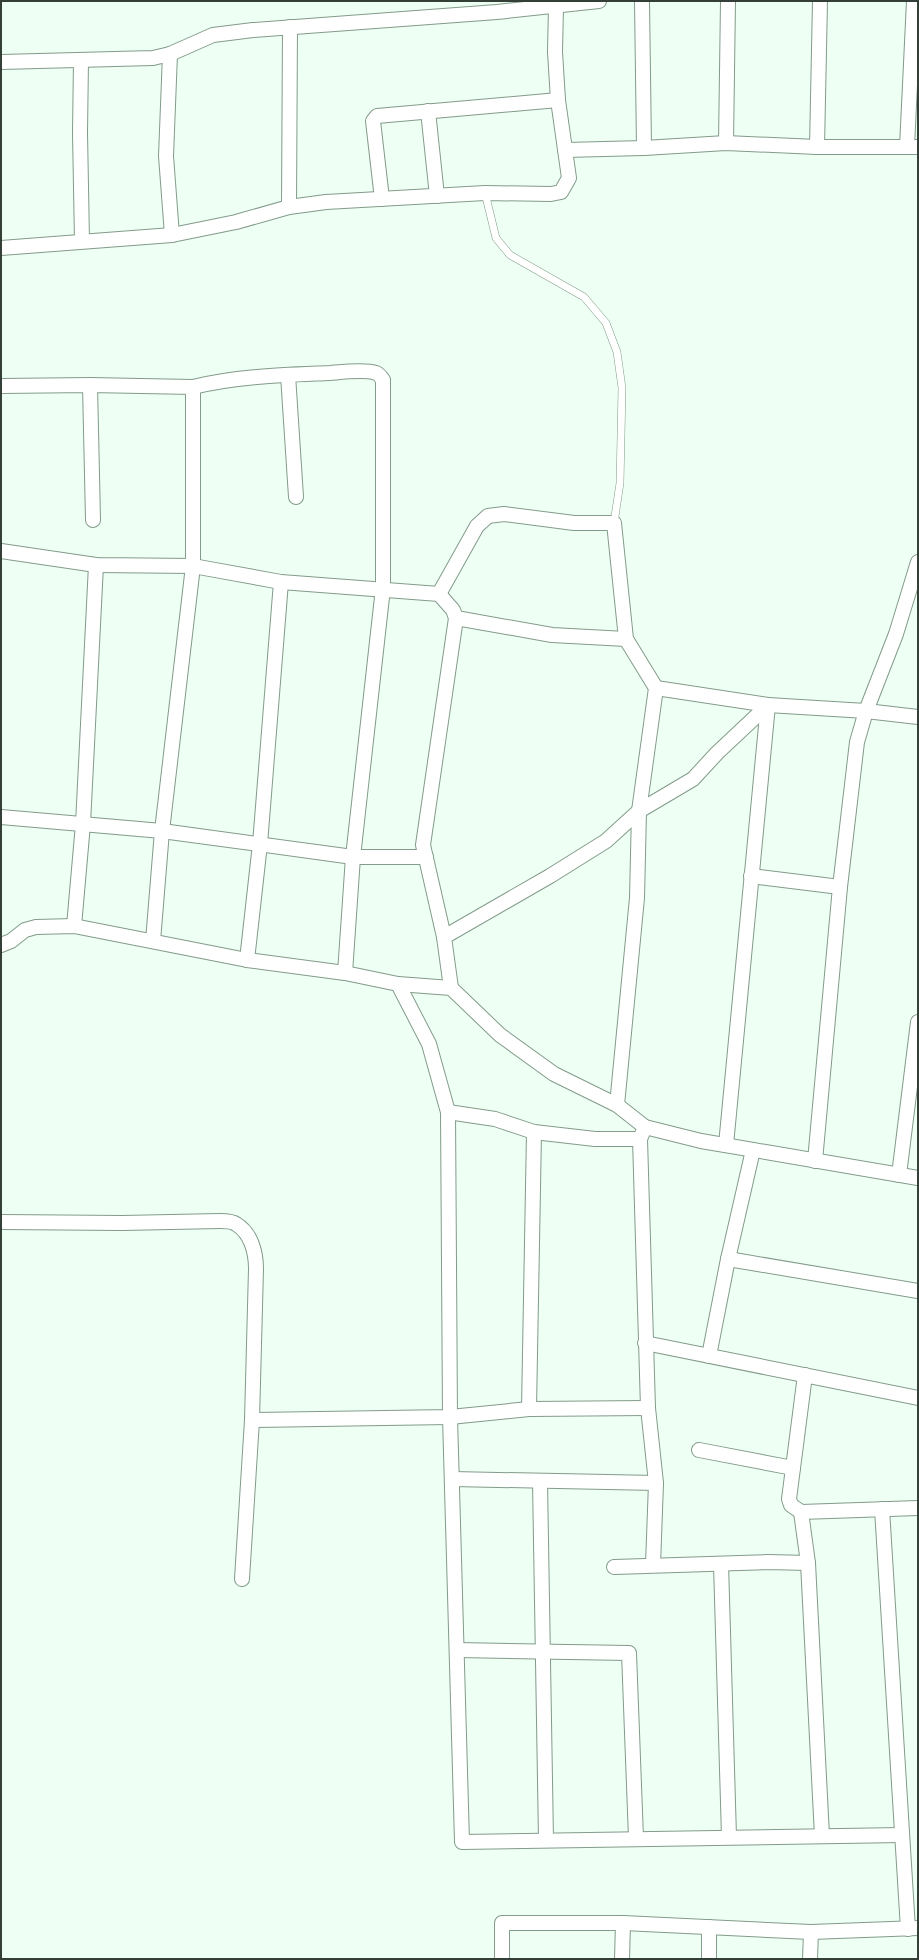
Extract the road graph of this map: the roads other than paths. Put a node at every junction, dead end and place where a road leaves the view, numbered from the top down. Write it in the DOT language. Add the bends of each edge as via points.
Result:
graph roads {
  1 [pos="599,1"];
  2 [pos="642,1"];
  3 [pos="728,1"];
  4 [pos="820,1"];
  5 [pos="914,1"];
  6 [pos="556,6"];
  7 [pos="290,27"];
  8 [pos="170,54"];
  9 [pos="81,60"];
  10 [pos="1,62"];
  11 [pos="558,100"];
  12 [pos="428,111"];
  13 [pos="726,143"];
  14 [pos="817,147"];
  15 [pos="912,147"];
  16 [pos="644,148"];
  17 [pos="565,150"];
  18 [pos="485,193"];
  19 [pos="437,196"];
  20 [pos="382,199"];
  21 [pos="289,207"];
  22 [pos="172,235"];
  23 [pos="82,241"];
  24 [pos="1,248"];
  25 [pos="288,375"];
  26 [pos="90,385"];
  27 [pos="1,386"];
  28 [pos="193,387"];
  29 [pos="296,497"];
  30 [pos="93,520"];
  31 [pos="614,523"];
  32 [pos="1,551"];
  33 [pos="918,562"];
  34 [pos="96,565"];
  35 [pos="193,566"];
  36 [pos="281,582"];
  37 [pos="383,588"];
  38 [pos="439,594"];
  39 [pos="456,618"];
  40 [pos="626,639"];
  41 [pos="656,688"];
  42 [pos="768,705"];
  43 [pos="866,711"];
  44 [pos="918,718"];
  45 [pos="639,811"];
  46 [pos="1,817"];
  47 [pos="83,824"];
  48 [pos="162,832"];
  49 [pos="260,844"];
  50 [pos="426,856"];
  51 [pos="353,857"];
  52 [pos="751,876"];
  53 [pos="840,887"];
  54 [pos="74,926"];
  55 [pos="444,937"];
  56 [pos="153,941"];
  57 [pos="1,945"];
  58 [pos="247,960"];
  59 [pos="345,973"];
  60 [pos="398,984"];
  61 [pos="451,988"];
  62 [pos="918,1022"];
  63 [pos="617,1105"];
  64 [pos="448,1112"];
  65 [pos="534,1132"];
  66 [pos="643,1133"];
  67 [pos="726,1145"];
  68 [pos="753,1150"];
  69 [pos="816,1161"];
  70 [pos="899,1175"];
  71 [pos="918,1178"];
  72 [pos="1,1222"];
  73 [pos="728,1260"];
  74 [pos="918,1291"];
  75 [pos="645,1343"];
  76 [pos="709,1356"];
  77 [pos="805,1375"];
  78 [pos="918,1398"];
  79 [pos="648,1408"];
  80 [pos="529,1409"];
  81 [pos="450,1417"];
  82 [pos="252,1420"];
  83 [pos="700,1450"];
  84 [pos="792,1468"];
  85 [pos="452,1479"];
  86 [pos="540,1481"];
  87 [pos="656,1483"];
  88 [pos="882,1508"];
  89 [pos="918,1508"];
  90 [pos="802,1512"];
  91 [pos="808,1563"];
  92 [pos="721,1564"];
  93 [pos="654,1565"];
  94 [pos="614,1567"];
  95 [pos="242,1580"];
  96 [pos="457,1650"];
  97 [pos="543,1652"];
  98 [pos="902,1835"];
  99 [pos="822,1836"];
  100 [pos="729,1837"];
  101 [pos="636,1838"];
  102 [pos="546,1840"];
  103 [pos="623,1923"];
  104 [pos="709,1927"];
  105 [pos="913,1928"];
  106 [pos="811,1932"];
  107 [pos="502,1959"];
  108 [pos="622,1959"];
  109 [pos="709,1959"];
  110 [pos="810,1959"];
  1 -- 6 [label="street"];
  2 -- 16 [label="street"];
  3 -- 13 [label="street"];
  4 -- 14 [label="street"];
  5 -- 15 [label="street"];
  6 -- 7 [label="street"];
  6 -- 11 [label="street"];
  7 -- 8 [label="street" via="213,35"];
  7 -- 21 [label="street"];
  8 -- 9 [label="street" via="153,58"];
  8 -- 22 [label="street" via="166,156"];
  9 -- 10 [label="street"];
  9 -- 23 [label="street"];
  11 -- 12 [label="street"];
  11 -- 17 [label="street"];
  12 -- 19 [label="street"];
  12 -- 20 [label="street" via="382,115 373,121"];
  13 -- 14 [label="street"];
  13 -- 16 [label="street"];
  14 -- 15 [label="street"];
  16 -- 17 [label="street"];
  17 -- 18 [label="street" via="569,178 561,192"];
  18 -- 19 [label="street"];
  18 -- 31 [label="lane" via="496,238 510,255 584,297 606,323 617,352 622,388 620,483"];
  19 -- 20 [label="street"];
  20 -- 21 [label="street"];
  21 -- 22 [label="street" via="236,222"];
  22 -- 23 [label="street"];
  23 -- 24 [label="street"];
  25 -- 28 [label="street"];
  25 -- 29 [label="street"];
  25 -- 37 [label="street" via="371,372 378,374 382,380"];
  26 -- 27 [label="street"];
  26 -- 28 [label="street"];
  26 -- 30 [label="street"];
  28 -- 35 [label="street"];
  31 -- 38 [label="street" via="574,523 504,514 488,516 477,526"];
  31 -- 40 [label="street"];
  32 -- 34 [label="street"];
  33 -- 43 [label="street" via="896,634"];
  34 -- 35 [label="street"];
  34 -- 47 [label="street"];
  35 -- 36 [label="street"];
  35 -- 48 [label="street"];
  36 -- 37 [label="street"];
  36 -- 49 [label="street"];
  37 -- 38 [label="street"];
  37 -- 51 [label="street"];
  38 -- 39 [label="street" via="453,610"];
  39 -- 40 [label="street" via="552,635"];
  39 -- 50 [label="street" via="425,824 423,845"];
  40 -- 41 [label="street"];
  41 -- 42 [label="street"];
  41 -- 45 [label="street"];
  42 -- 43 [label="street"];
  42 -- 45 [label="street" via="693,779"];
  42 -- 52 [label="street"];
  43 -- 44 [label="street"];
  43 -- 53 [label="street" via="857,742"];
  45 -- 55 [label="street" via="606,841"];
  45 -- 63 [label="street" via="637,898"];
  46 -- 47 [label="street"];
  47 -- 48 [label="street"];
  47 -- 54 [label="street"];
  48 -- 49 [label="street"];
  48 -- 56 [label="street"];
  49 -- 51 [label="street"];
  49 -- 58 [label="street"];
  50 -- 51 [label="street"];
  50 -- 55 [label="street"];
  51 -- 59 [label="street"];
  52 -- 53 [label="street"];
  52 -- 67 [label="street"];
  53 -- 69 [label="street"];
  54 -- 56 [label="street"];
  54 -- 57 [label="street" via="36,926 24,930 12,941"];
  55 -- 61 [label="street"];
  56 -- 58 [label="street"];
  58 -- 59 [label="street"];
  59 -- 60 [label="street"];
  60 -- 61 [label="street"];
  60 -- 64 [label="street" via="429,1044"];
  61 -- 63 [label="street" via="500,1035 554,1074"];
  62 -- 70 [label="street"];
  63 -- 66 [label="street"];
  64 -- 65 [label="street" via="495,1119"];
  64 -- 81 [label="street"];
  65 -- 66 [label="street" via="595,1139"];
  65 -- 80 [label="street"];
  66 -- 67 [label="street"];
  66 -- 75 [label="street"];
  67 -- 68 [label="street"];
  68 -- 69 [label="street"];
  68 -- 73 [label="street"];
  69 -- 70 [label="street"];
  70 -- 71 [label="street"];
  72 -- 82 [label="street" via="235,1223 246,1234 256,1256"];
  73 -- 74 [label="street"];
  73 -- 76 [label="street"];
  75 -- 76 [label="street"];
  75 -- 79 [label="street"];
  76 -- 77 [label="street"];
  77 -- 78 [label="street"];
  77 -- 84 [label="street"];
  79 -- 80 [label="street"];
  79 -- 87 [label="street"];
  80 -- 81 [label="street"];
  81 -- 82 [label="street"];
  81 -- 85 [label="street"];
  82 -- 95 [label="street"];
  83 -- 84 [label="street"];
  84 -- 90 [label="street" via="789,1498 791,1505"];
  85 -- 86 [label="street"];
  85 -- 96 [label="street"];
  86 -- 87 [label="street"];
  86 -- 97 [label="street"];
  87 -- 93 [label="street"];
  88 -- 89 [label="street"];
  88 -- 90 [label="street"];
  88 -- 98 [label="street"];
  90 -- 91 [label="street"];
  91 -- 92 [label="street"];
  91 -- 99 [label="street"];
  92 -- 93 [label="street"];
  92 -- 100 [label="street"];
  93 -- 94 [label="street"];
  96 -- 97 [label="street"];
  96 -- 102 [label="street" via="462,1842"];
  97 -- 101 [label="street" via="629,1653"];
  97 -- 102 [label="street"];
  98 -- 99 [label="street"];
  98 -- 105 [label="street"];
  99 -- 100 [label="street"];
  100 -- 101 [label="street"];
  101 -- 102 [label="street"];
  103 -- 104 [label="street"];
  103 -- 107 [label="street" via="502,1923"];
  103 -- 108 [label="street"];
  104 -- 106 [label="street"];
  104 -- 109 [label="street"];
  105 -- 106 [label="street"];
  106 -- 110 [label="street"];
}
